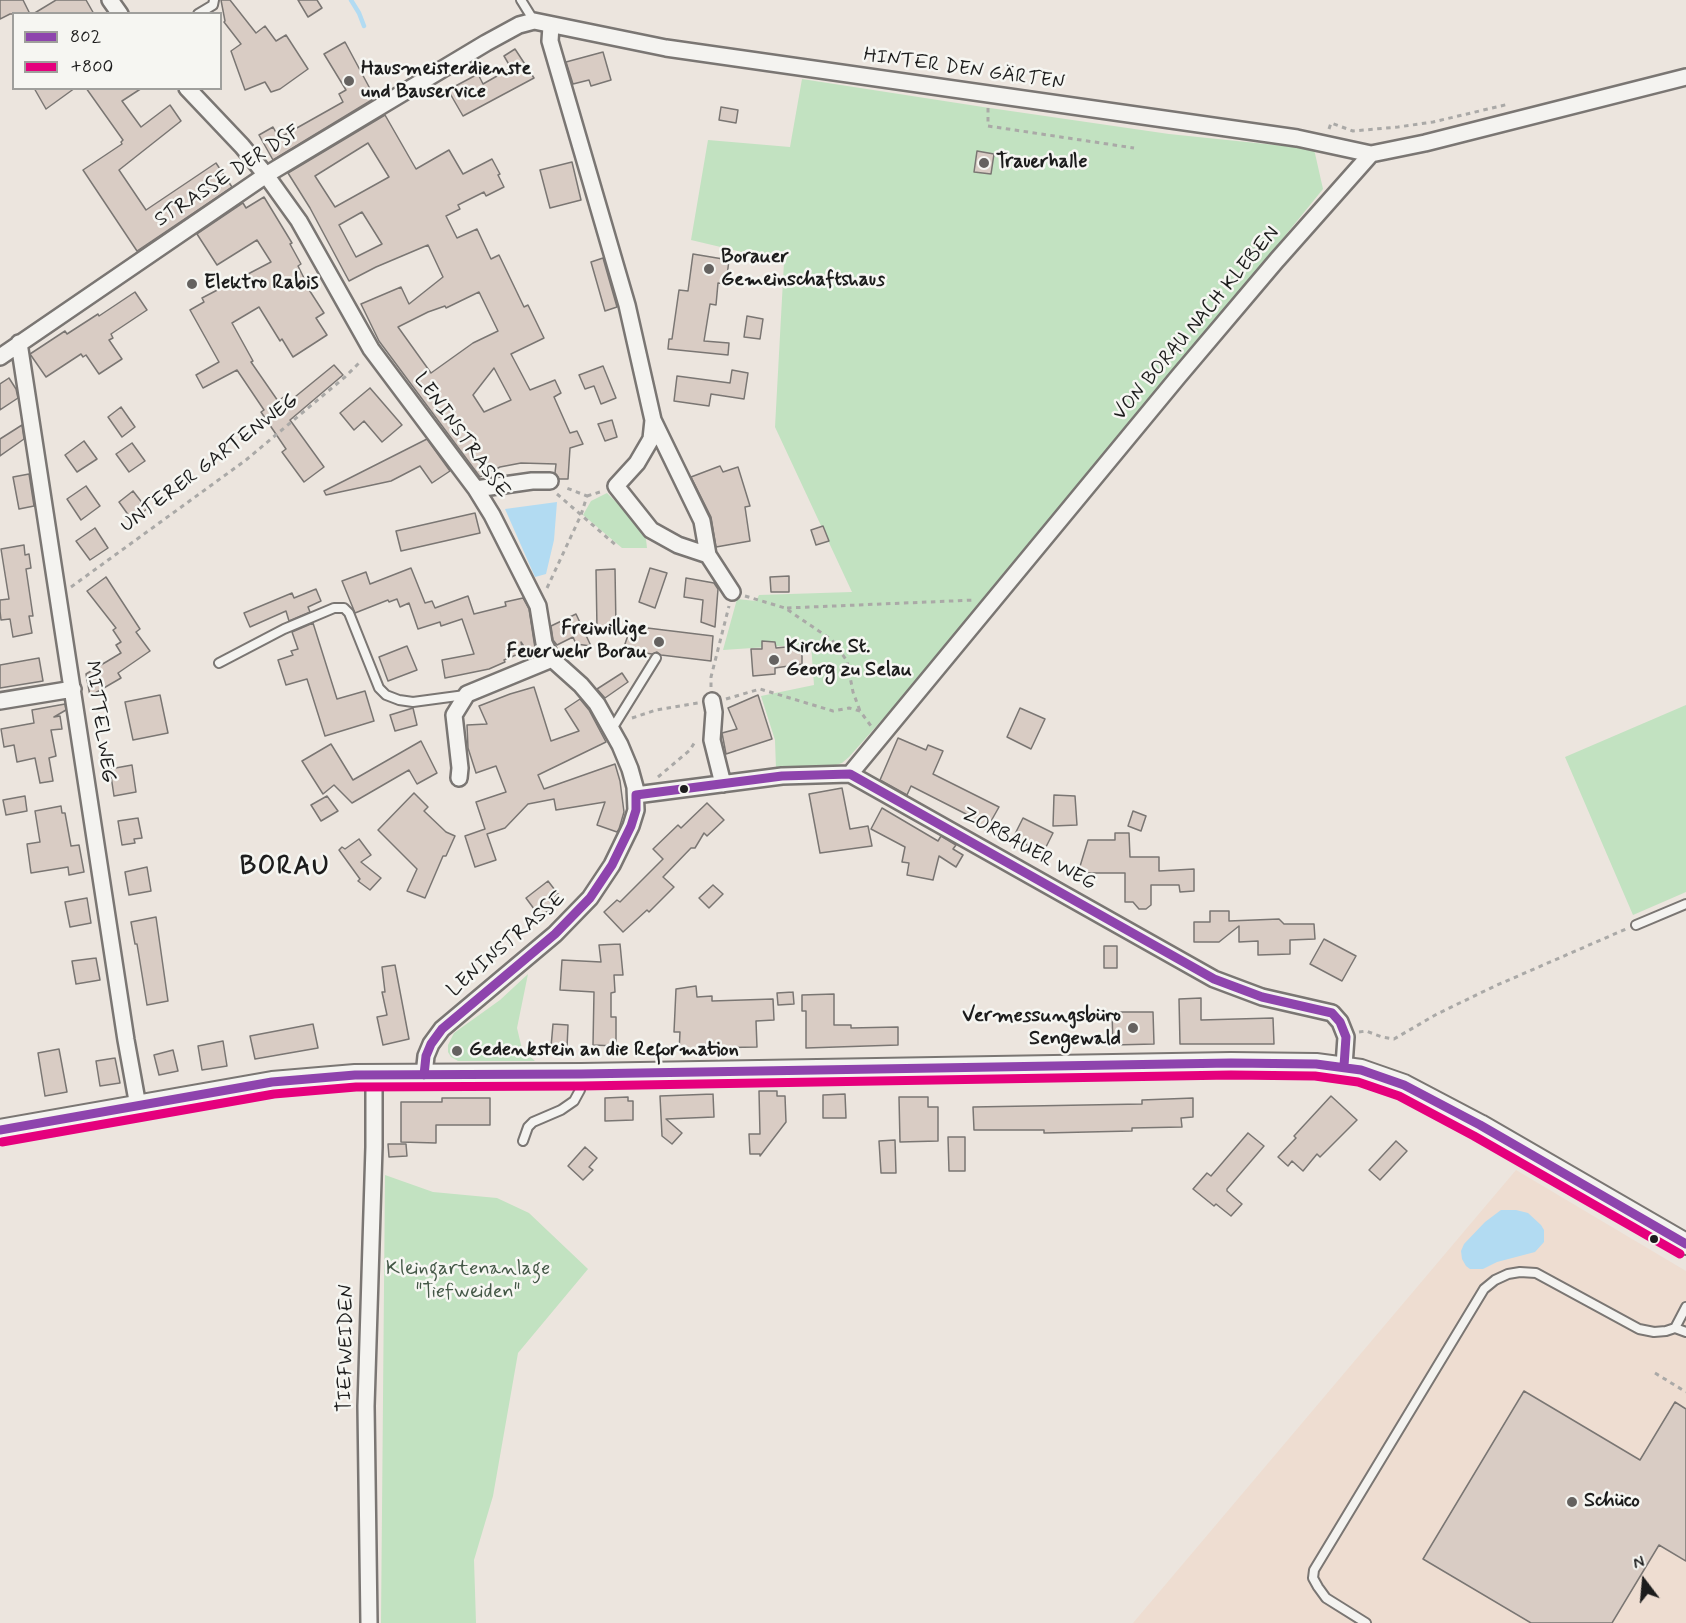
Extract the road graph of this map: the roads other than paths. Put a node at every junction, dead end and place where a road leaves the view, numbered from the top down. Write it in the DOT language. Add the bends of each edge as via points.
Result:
graph roads {
  1 [pos="214,0"];
  2 [pos="521,0"];
  3 [pos="201,12"];
  4 [pos="534,21"];
  5 [pos="551,26"];
  6 [pos="1686,77"];
  7 [pos="189,90"];
  8 [pos="1371,154"];
  9 [pos="266,175"];
  10 [pos="19,343"];
  11 [pos="0,357"];
  12 [pos="653,420"];
  13 [pos="546,481"];
  14 [pos="476,489"];
  15 [pos="708,555"];
  16 [pos="732,592"];
  17 [pos="656,658"];
  18 [pos="552,659"];
  19 [pos="219,663"];
  20 [pos="73,689"];
  21 [pos="466,694"];
  22 [pos="0,701"];
  23 [pos="713,706"];
  24 [pos="612,729"];
  25 [pos="850,774"];
  26 [pos="459,778"];
  27 [pos="723,784"];
  28 [pos="636,795"];
  29 [pos="1686,904"];
  30 [pos="1636,925"];
  31 [pos="1344,1066"];
  32 [pos="581,1074"];
  33 [pos="374,1075"];
  34 [pos="424,1075"];
  35 [pos="138,1106"];
  36 [pos="0,1131"];
  37 [pos="523,1141"];
  38 [pos="1686,1244"];
  39 [pos="1686,1307"];
  40 [pos="1675,1328"];
  41 [pos="1686,1332"];
  42 [pos="369,1623"];
  43 [pos="1366,1623"];
  1 -- 3 [label="lane"];
  2 -- 4 [label="lane"];
  4 -- 5 [label="street, HINTER DEN GÄRTEN"];
  4 -- 9 [label="street, STRASSE DER DSF" via="486,43"];
  5 -- 8 [label="street, HINTER DEN GÄRTEN" via="666,48 1297,138"];
  5 -- 12 [label="street" via="550,41 627,305"];
  6 -- 8 [label="street"];
  7 -- 9 [label="street, LENINSTRASSE"];
  8 -- 25 [label="street, VON BORAU NACH KLEBEN" via="1239,305"];
  9 -- 10 [label="street, STRASSE DER DSF"];
  9 -- 14 [label="street, LENINSTRASSE" via="299,221 371,349"];
  10 -- 11 [label="street, STRASSE DER DSF"];
  10 -- 20 [label="street, MITTELWEG"];
  12 -- 15 [label="street" via="702,521"];
  12 -- 15 [label="street" via="651,439 637,463 616,486 651,530"];
  13 -- 14 [label="street"];
  14 -- 18 [label="street, LENINSTRASSE" via="538,606 544,643"];
  15 -- 16 [label="street"];
  17 -- 24 [label="lane"];
  18 -- 21 [label="street"];
  18 -- 24 [label="street, LENINSTRASSE" via="581,685"];
  19 -- 21 [label="lane" via="284,629 334,608 344,608 379,688 386,695 413,702"];
  20 -- 22 [label="street"];
  20 -- 35 [label="street, MITTELWEG"];
  21 -- 26 [label="street" via="454,715"];
  23 -- 27 [label="street" via="712,741"];
  24 -- 28 [label="street, LENINSTRASSE" via="630,769"];
  25 -- 27 [label="street" via="782,776"];
  25 -- 31 [label="street, ZORBAUER WEG" via="1214,979 1241,991 1332,1013 1346,1037"];
  27 -- 28 [label="street"];
  28 -- 34 [label="street, LENINSTRASSE" via="631,826 590,898 555,934 442,1029 426,1056"];
  29 -- 30 [label="lane"];
  31 -- 32 [label="main road" via="1293,1062"];
  31 -- 38 [label="main road" via="1385,1077 1425,1096"];
  32 -- 34 [label="main road"];
  32 -- 37 [label="lane" via="580,1090 574,1101 533,1122"];
  33 -- 34 [label="main road"];
  33 -- 35 [label="main road" via="272,1082"];
  33 -- 42 [label="street, TIEFWEIDEN" via="366,1406"];
  35 -- 36 [label="main road"];
  39 -- 40 [label="lane"];
  40 -- 41 [label="lane"];
  40 -- 43 [label="lane" via="1654,1332 1639,1329 1536,1273 1508,1274 1484,1289 1314,1570 1314,1578 1326,1598"];
}
